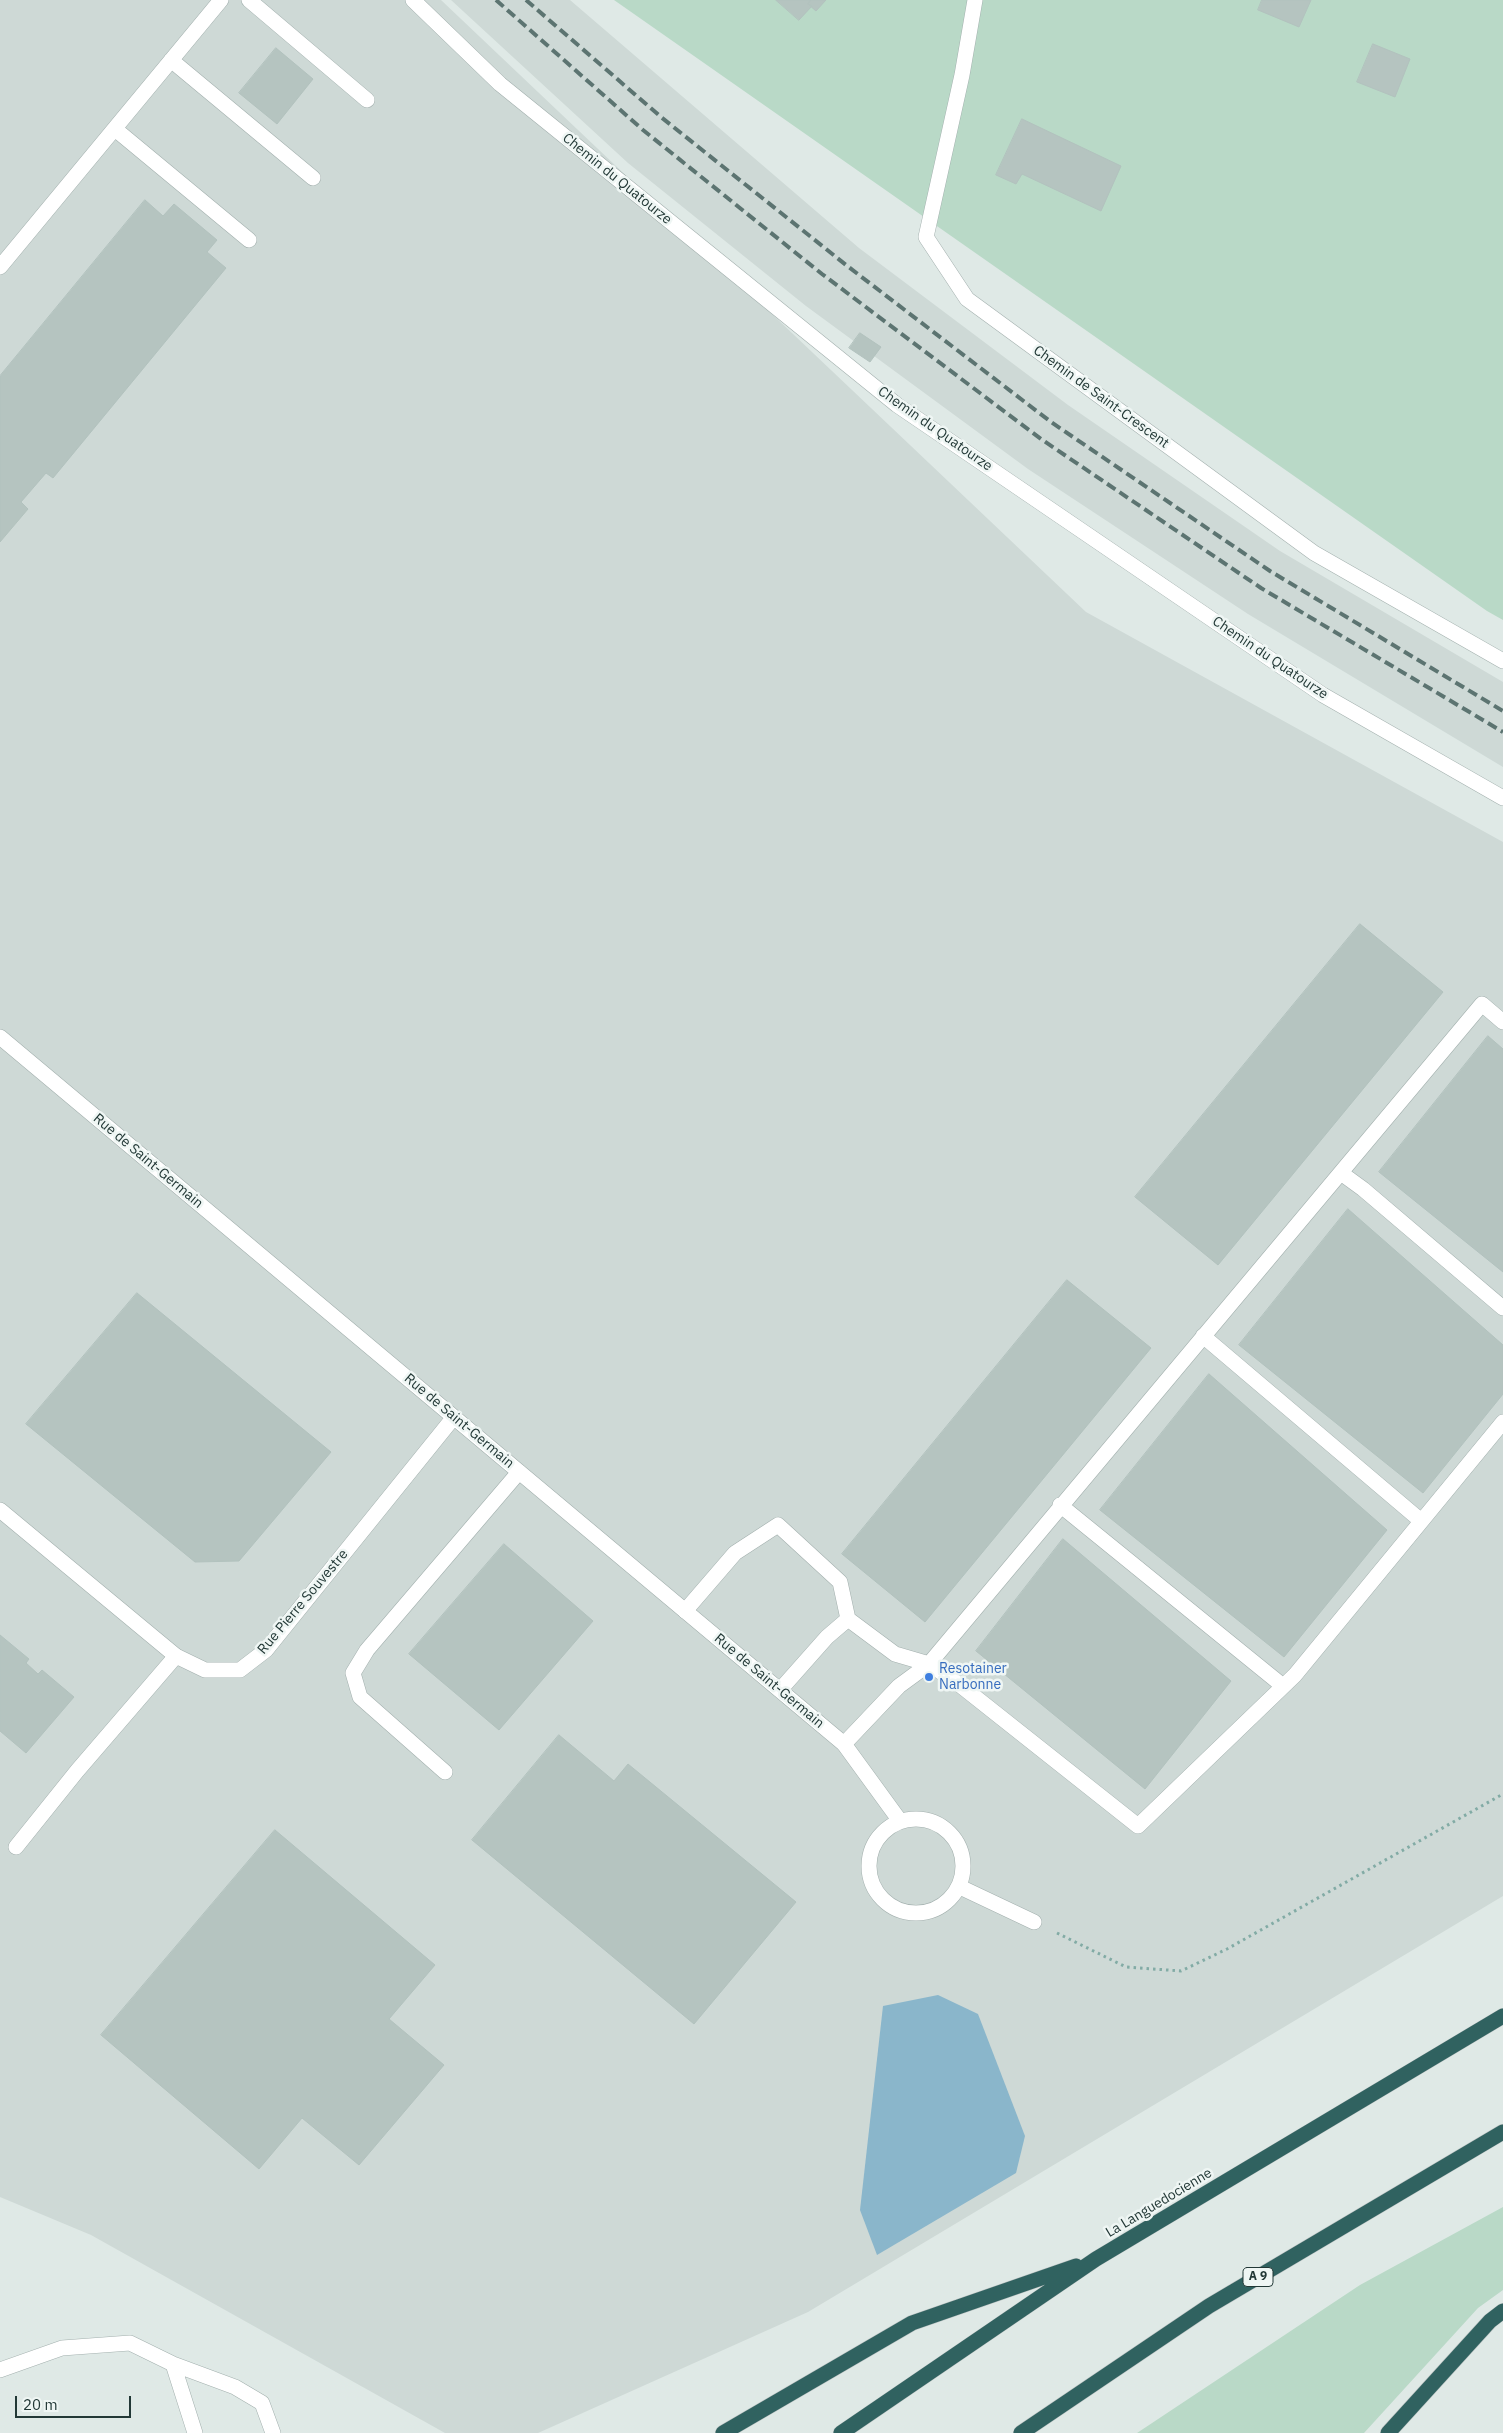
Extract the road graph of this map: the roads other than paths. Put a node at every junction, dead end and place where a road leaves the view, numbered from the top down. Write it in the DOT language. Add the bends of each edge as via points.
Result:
graph roads {
  1 [pos="221,0"];
  2 [pos="249,0"];
  3 [pos="412,0"];
  4 [pos="974,0"];
  5 [pos="171,60"];
  6 [pos="367,100"];
  7 [pos="115,129"];
  8 [pos="313,178"];
  9 [pos="249,240"];
  10 [pos="0,268"];
  11 [pos="1503,661"];
  12 [pos="1503,798"];
  13 [pos="1503,1022"];
  14 [pos="0,1037"];
  15 [pos="1341,1173"];
  16 [pos="1503,1308"];
  17 [pos="1203,1336"];
  18 [pos="454,1417"];
  19 [pos="1503,1422"];
  20 [pos="519,1472"];
  21 [pos="1060,1505"];
  22 [pos="0,1510"];
  23 [pos="1420,1520"];
  24 [pos="685,1611"];
  25 [pos="848,1619"];
  26 [pos="176,1656"];
  27 [pos="929,1664"];
  28 [pos="1283,1686"];
  29 [pos="780,1690"];
  30 [pos="844,1744"];
  31 [pos="446,1772"];
  32 [pos="900,1822"];
  33 [pos="16,1847"];
  34 [pos="960,1887"];
  35 [pos="1034,1922"];
  36 [pos="1503,2016"];
  37 [pos="1503,2132"];
  38 [pos="1096,2259"];
  39 [pos="1503,2312"];
  40 [pos="173,2364"];
  41 [pos="0,2370"];
  42 [pos="195,2433"];
  43 [pos="273,2433"];
  44 [pos="724,2433"];
  45 [pos="841,2433"];
  46 [pos="1021,2433"];
  47 [pos="1388,2433"];
  1 -- 5 [label="street"];
  2 -- 6 [label="street"];
  3 -- 12 [label="street, Chemin du Quatourze" via="500,84 898,405 1323,695"];
  4 -- 11 [label="street, Chemin de Saint-Crescent" via="962,75 926,237 967,299 1314,553"];
  5 -- 7 [label="street"];
  5 -- 8 [label="street"];
  7 -- 9 [label="street"];
  7 -- 10 [label="street"];
  13 -- 15 [label="street" via="1482,1004"];
  14 -- 18 [label="street, Rue de Saint-Germain"];
  15 -- 16 [label="street"];
  15 -- 17 [label="street"];
  17 -- 21 [label="street"];
  17 -- 23 [label="street"];
  18 -- 20 [label="street, Rue de Saint-Germain"];
  18 -- 26 [label="street, Rue Pierre Souvestre" via="266,1650 240,1670 205,1670"];
  19 -- 23 [label="street"];
  20 -- 24 [label="street, Rue de Saint-Germain"];
  20 -- 31 [label="street" via="367,1650 354,1673 360,1697"];
  21 -- 27 [label="street"];
  21 -- 28 [label="street"];
  22 -- 26 [label="street, Rue Pierre Souvestre"];
  23 -- 28 [label="street"];
  24 -- 25 [label="street" via="735,1553 778,1525 840,1582"];
  24 -- 29 [label="street, Rue de Saint-Germain"];
  25 -- 27 [label="street" via="895,1654"];
  25 -- 29 [label="street" via="826,1637"];
  26 -- 33 [label="street"];
  27 -- 28 [label="street" via="1138,1826"];
  27 -- 30 [label="street" via="899,1686"];
  29 -- 30 [label="street, Rue de Saint-Germain"];
  30 -- 32 [label="street, Rue de Saint-Germain"];
  32 -- 34 [label="street" via="932,1821 946,1828 957,1840 963,1855"];
  32 -- 34 [label="street" via="886,1829 870,1854 872,1885 881,1898 893,1908 924,1914 938,1909"];
  34 -- 35 [label="street"];
  36 -- 38 [label="highway, La Languedocienne"];
  37 -- 46 [label="highway, A 9" via="1209,2306"];
  38 -- 44 [label="highway" via="912,2323"];
  38 -- 45 [label="highway, La Languedocienne"];
  39 -- 47 [label="highway" via="1490,2321"];
  40 -- 41 [label="street" via="130,2343 62,2348"];
  40 -- 42 [label="street"];
  40 -- 43 [label="street" via="235,2386 262,2403"];
}
